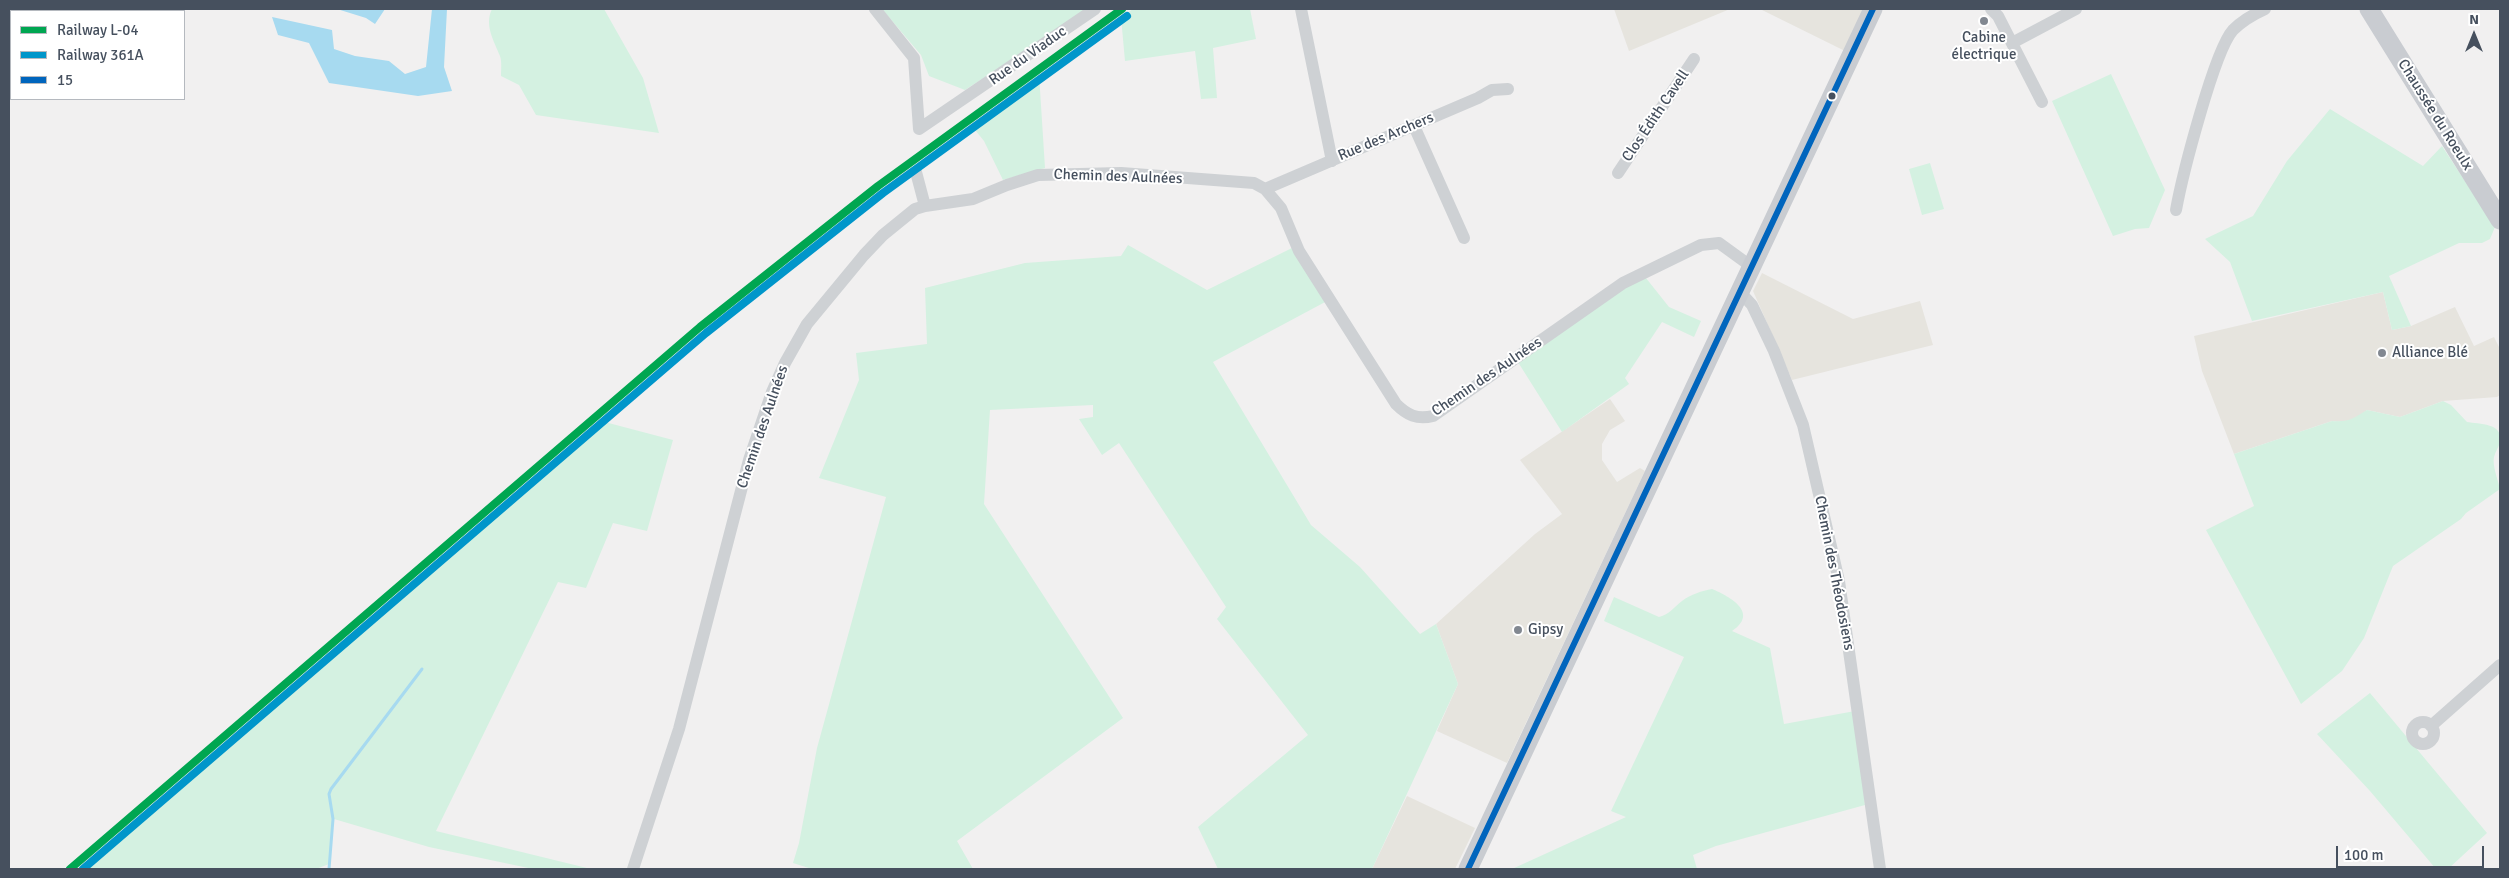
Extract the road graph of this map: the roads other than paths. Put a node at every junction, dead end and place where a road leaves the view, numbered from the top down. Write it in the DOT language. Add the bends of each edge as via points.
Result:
graph roads {
  1 [pos="875,9"];
  2 [pos="1095,9"];
  3 [pos="1300,9"];
  4 [pos="1873,9"];
  5 [pos="1991,9"];
  6 [pos="2076,9"];
  7 [pos="2265,9"];
  8 [pos="2369,9"];
  9 [pos="2012,43"];
  10 [pos="1694,59"];
  11 [pos="1508,89"];
  12 [pos="2042,102"];
  13 [pos="1414,126"];
  14 [pos="1332,160"];
  15 [pos="916,172"];
  16 [pos="1618,173"];
  17 [pos="1265,189"];
  18 [pos="925,206"];
  19 [pos="2176,210"];
  20 [pos="2500,220"];
  21 [pos="1464,238"];
  22 [pos="1752,267"];
  23 [pos="1740,292"];
  24 [pos="2500,665"];
  25 [pos="2432,726"];
  26 [pos="632,869"];
  27 [pos="1468,869"];
  28 [pos="1880,869"];
  1 -- 2 [label="street, Rue du Viaduc" via="914,58 919,129"];
  3 -- 14 [label="street"];
  4 -- 22 [label="main road"];
  5 -- 9 [label="street"];
  6 -- 9 [label="street"];
  7 -- 19 [label="street" via="2243,22 2227,39"];
  8 -- 20 [label="main road, Chaussée du Roeulx"];
  9 -- 12 [label="street"];
  10 -- 16 [label="street, Clos Édith Cavell"];
  11 -- 13 [label="street, Rue des Archers" via="1492,90"];
  13 -- 14 [label="street, Rue des Archers"];
  13 -- 21 [label="street"];
  14 -- 17 [label="street, Rue des Archers"];
  15 -- 18 [label="street"];
  17 -- 18 [label="street, Chemin des Aulnées" via="1243,181 1121,173 1046,175 1024,178 973,200"];
  17 -- 22 [label="street, Chemin des Aulnées" via="1281,208 1299,251 1396,404 1416,418 1433,416 1623,283 1701,245 1719,243"];
  18 -- 26 [label="street, Chemin des Aulnées" via="909,214 864,254 807,324 785,363 749,460 679,729"];
  22 -- 23 [label="main road"];
  23 -- 27 [label="main road"];
  23 -- 28 [label="street, Chemin des Théodosiens" via="1752,305 1776,355 1803,425 1839,581"];
  24 -- 25 [label="street"];
}
